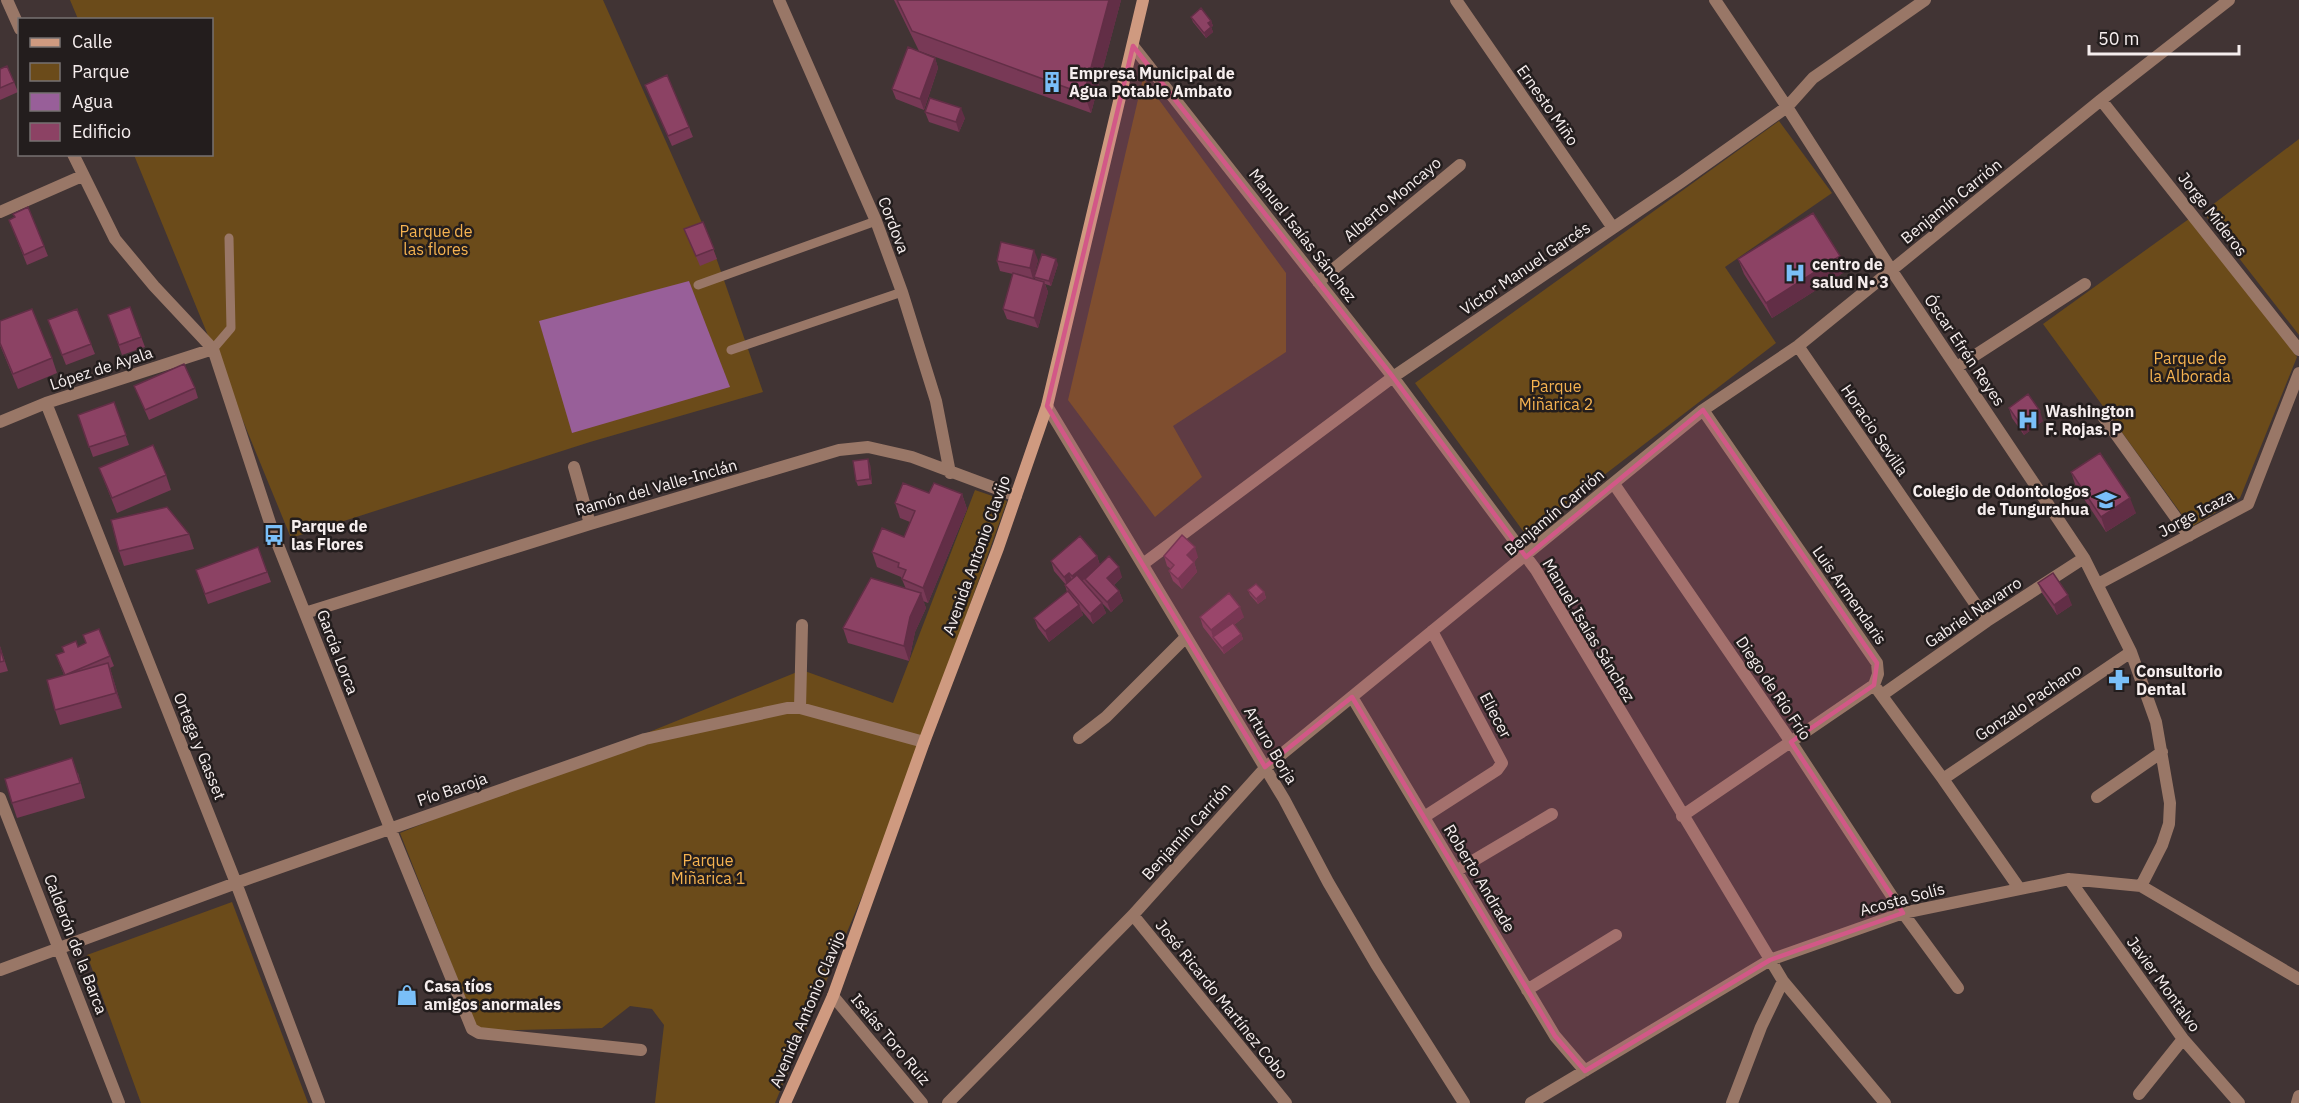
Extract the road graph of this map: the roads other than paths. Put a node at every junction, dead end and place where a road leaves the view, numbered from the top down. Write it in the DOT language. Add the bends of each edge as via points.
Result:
graph roads {
  1 [pos="7,0"];
  2 [pos="778,0"];
  3 [pos="1143,0"];
  4 [pos="1456,0"];
  5 [pos="1715,0"];
  6 [pos="1925,0"];
  7 [pos="2229,0"];
  8 [pos="18,25"];
  9 [pos="1133,46"];
  10 [pos="2101,100"];
  11 [pos="1787,107"];
  12 [pos="74,156"];
  13 [pos="1460,165"];
  14 [pos="82,176"];
  15 [pos="0,212"];
  16 [pos="876,220"];
  17 [pos="1613,228"];
  18 [pos="230,238"];
  19 [pos="1892,271"];
  20 [pos="1318,282"];
  21 [pos="2085,284"];
  22 [pos="698,285"];
  23 [pos="902,292"];
  24 [pos="1798,346"];
  25 [pos="213,349"];
  26 [pos="731,350"];
  27 [pos="2299,350"];
  28 [pos="1957,367"];
  29 [pos="2299,373"];
  30 [pos="1393,377"];
  31 [pos="46,403"];
  32 [pos="1047,406"];
  33 [pos="1703,410"];
  34 [pos="2102,415"];
  35 [pos="0,422"];
  36 [pos="574,467"];
  37 [pos="950,473"];
  38 [pos="1614,484"];
  39 [pos="1016,496"];
  40 [pos="590,524"];
  41 [pos="2189,536"];
  42 [pos="1526,557"];
  43 [pos="2084,558"];
  44 [pos="1143,564"];
  45 [pos="2098,584"];
  46 [pos="305,613"];
  47 [pos="1987,621"];
  48 [pos="802,625"];
  49 [pos="1432,631"];
  50 [pos="1186,637"];
  51 [pos="2131,652"];
  52 [pos="1878,690"];
  53 [pos="1352,697"];
  54 [pos="800,708"];
  55 [pos="1079,738"];
  56 [pos="924,742"];
  57 [pos="1791,742"];
  58 [pos="2162,752"];
  59 [pos="1265,767"];
  60 [pos="1943,779"];
  61 [pos="2097,797"];
  62 [pos="0,798"];
  63 [pos="1552,813"];
  64 [pos="1682,816"];
  65 [pos="1424,817"];
  66 [pos="390,828"];
  67 [pos="1456,871"];
  68 [pos="2069,879"];
  69 [pos="236,883"];
  70 [pos="2141,886"];
  71 [pos="2019,888"];
  72 [pos="1903,913"];
  73 [pos="1133,915"];
  74 [pos="1616,935"];
  75 [pos="60,949"];
  76 [pos="1770,960"];
  77 [pos="0,970"];
  78 [pos="2299,979"];
  79 [pos="1783,981"];
  80 [pos="1958,988"];
  81 [pos="1527,990"];
  82 [pos="833,996"];
  83 [pos="2183,1039"];
  84 [pos="641,1050"];
  85 [pos="1585,1071"];
  86 [pos="2139,1094"];
  87 [pos="2299,1096"];
  88 [pos="119,1103"];
  89 [pos="319,1103"];
  90 [pos="785,1103"];
  91 [pos="922,1103"];
  92 [pos="948,1103"];
  93 [pos="1286,1103"];
  94 [pos="1464,1103"];
  95 [pos="1531,1103"];
  96 [pos="1732,1103"];
  97 [pos="1885,1103"];
  98 [pos="2239,1103"];
  99 [pos="2297,1103"];
  1 -- 8 [label="street"];
  2 -- 16 [label="street, Cordova"];
  3 -- 9 [label="main road, Avenida Antonio Clavijo"];
  4 -- 17 [label="street, Ernesto Miño"];
  5 -- 11 [label="street, Óscar Efrén Reyes"];
  6 -- 11 [label="street, Víctor Manuel Garcés" via="1813,78"];
  7 -- 10 [label="street, Benjamín Carrión"];
  9 -- 20 [label="street, Manuel Isaías Sánchez"];
  9 -- 32 [label="main road, Avenida Antonio Clavijo"];
  10 -- 19 [label="street, Benjamín Carrión"];
  10 -- 27 [label="street, Jorge Mideros"];
  11 -- 17 [label="street, Víctor Manuel Garcés"];
  11 -- 19 [label="street, Óscar Efrén Reyes"];
  12 -- 14 [label="street, García Lorca"];
  13 -- 20 [label="street, Alberto Moncayo"];
  14 -- 15 [label="street"];
  14 -- 25 [label="street, García Lorca" via="116,239"];
  16 -- 22 [label="lane"];
  16 -- 23 [label="street, Cordova"];
  17 -- 30 [label="street, Víctor Manuel Garcés"];
  18 -- 25 [label="lane" via="231,328"];
  19 -- 24 [label="street, Benjamín Carrión"];
  19 -- 28 [label="street, Óscar Efrén Reyes"];
  20 -- 30 [label="street, Manuel Isaías Sánchez"];
  21 -- 28 [label="street"];
  23 -- 26 [label="lane"];
  23 -- 37 [label="street, Cordova" via="936,401"];
  24 -- 33 [label="street, Benjamín Carrión"];
  24 -- 47 [label="street, Horacio Sevilla"];
  25 -- 31 [label="street, López de Ayala"];
  25 -- 46 [label="street, García Lorca" via="274,535"];
  28 -- 43 [label="street, Óscar Efrén Reyes"];
  29 -- 41 [label="street, Jorge Icaza" via="2248,504"];
  30 -- 42 [label="street, Manuel Isaías Sánchez"];
  30 -- 44 [label="street, Víctor Manuel Garcés"];
  31 -- 35 [label="street, López de Ayala"];
  31 -- 69 [label="street, Ortega y Gasset"];
  32 -- 39 [label="main road, Avenida Antonio Clavijo"];
  32 -- 44 [label="street, Arturo Borja"];
  33 -- 38 [label="street, Benjamín Carrión"];
  33 -- 52 [label="street, Luis Armendaris" via="1877,663"];
  34 -- 41 [label="street"];
  36 -- 40 [label="street"];
  37 -- 39 [label="street, Ramón del Valle-Inclán"];
  37 -- 40 [label="street, Ramón del Valle-Inclán" via="912,457 868,447 839,450"];
  38 -- 42 [label="street, Benjamín Carrión"];
  38 -- 57 [label="street, Diego de Río Frío"];
  39 -- 56 [label="main road, Avenida Antonio Clavijo"];
  40 -- 46 [label="street, Ramón del Valle-Inclán"];
  41 -- 45 [label="street, Jorge Icaza"];
  42 -- 49 [label="street, Benjamín Carrión"];
  42 -- 64 [label="street, Manuel Isaías Sánchez"];
  43 -- 45 [label="street, Óscar Efrén Reyes"];
  43 -- 47 [label="street, Gabriel Navarro"];
  44 -- 50 [label="street, Arturo Borja"];
  45 -- 51 [label="street, Óscar Efrén Reyes"];
  46 -- 66 [label="street, García Lorca"];
  47 -- 52 [label="street, Gabriel Navarro"];
  48 -- 54 [label="street"];
  49 -- 53 [label="street, Benjamín Carrión"];
  49 -- 65 [label="street, Eliecer" via="1502,763"];
  50 -- 55 [label="street" via="1106,717"];
  50 -- 59 [label="street, Arturo Borja"];
  51 -- 58 [label="street, Óscar Efrén Reyes" via="2156,722"];
  51 -- 60 [label="street, Gonzalo Pachano"];
  52 -- 57 [label="street, Gabriel Navarro"];
  52 -- 60 [label="street"];
  53 -- 59 [label="street, Benjamín Carrión"];
  53 -- 65 [label="street, Roberto Andrade"];
  54 -- 56 [label="street, Pío Baroja"];
  54 -- 66 [label="street, Pío Baroja" via="645,739"];
  56 -- 82 [label="main road, Avenida Antonio Clavijo"];
  57 -- 64 [label="street, Gabriel Navarro"];
  57 -- 72 [label="street, Diego de Río Frío"];
  58 -- 61 [label="street"];
  58 -- 70 [label="street, Óscar Efrén Reyes" via="2170,803 2169,824"];
  59 -- 73 [label="street, Benjamín Carrión"];
  59 -- 94 [label="street, Arturo Borja" via="1376,964"];
  60 -- 71 [label="street"];
  62 -- 75 [label="street, Calderón de la Barca"];
  63 -- 67 [label="street"];
  64 -- 76 [label="street, Manuel Isaías Sánchez"];
  65 -- 67 [label="street, Roberto Andrade"];
  66 -- 69 [label="street, Pío Baroja"];
  66 -- 84 [label="street, García Lorca" via="472,1029 479,1034"];
  67 -- 81 [label="street, Roberto Andrade"];
  68 -- 70 [label="street, Acosta Solís"];
  68 -- 71 [label="street, Acosta Solís"];
  68 -- 83 [label="street, Javier Montalvo"];
  69 -- 75 [label="street, Pío Baroja"];
  69 -- 89 [label="street, Ortega y Gasset"];
  70 -- 78 [label="street, Acosta Solís"];
  71 -- 72 [label="street, Acosta Solís"];
  72 -- 76 [label="street, Acosta Solís"];
  72 -- 80 [label="street, Diego de Río Frío"];
  73 -- 92 [label="street, Benjamín Carrión"];
  73 -- 93 [label="street, José Ricardo Martínez Cobo"];
  74 -- 81 [label="street"];
  75 -- 77 [label="street, Pío Baroja"];
  75 -- 88 [label="street, Calderón de la Barca"];
  76 -- 79 [label="street, Manuel Isaías Sánchez"];
  76 -- 85 [label="street, Acosta Solís"];
  79 -- 96 [label="street"];
  79 -- 97 [label="street, Manuel Isaías Sánchez"];
  81 -- 85 [label="street, Roberto Andrade" via="1555,1036"];
  82 -- 90 [label="main road, Avenida Antonio Clavijo"];
  82 -- 91 [label="street, Isaías Toro Ruiz"];
  83 -- 86 [label="street"];
  83 -- 98 [label="street, Javier Montalvo"];
  85 -- 95 [label="street, Acosta Solís"];
  87 -- 99 [label="street"];
}
